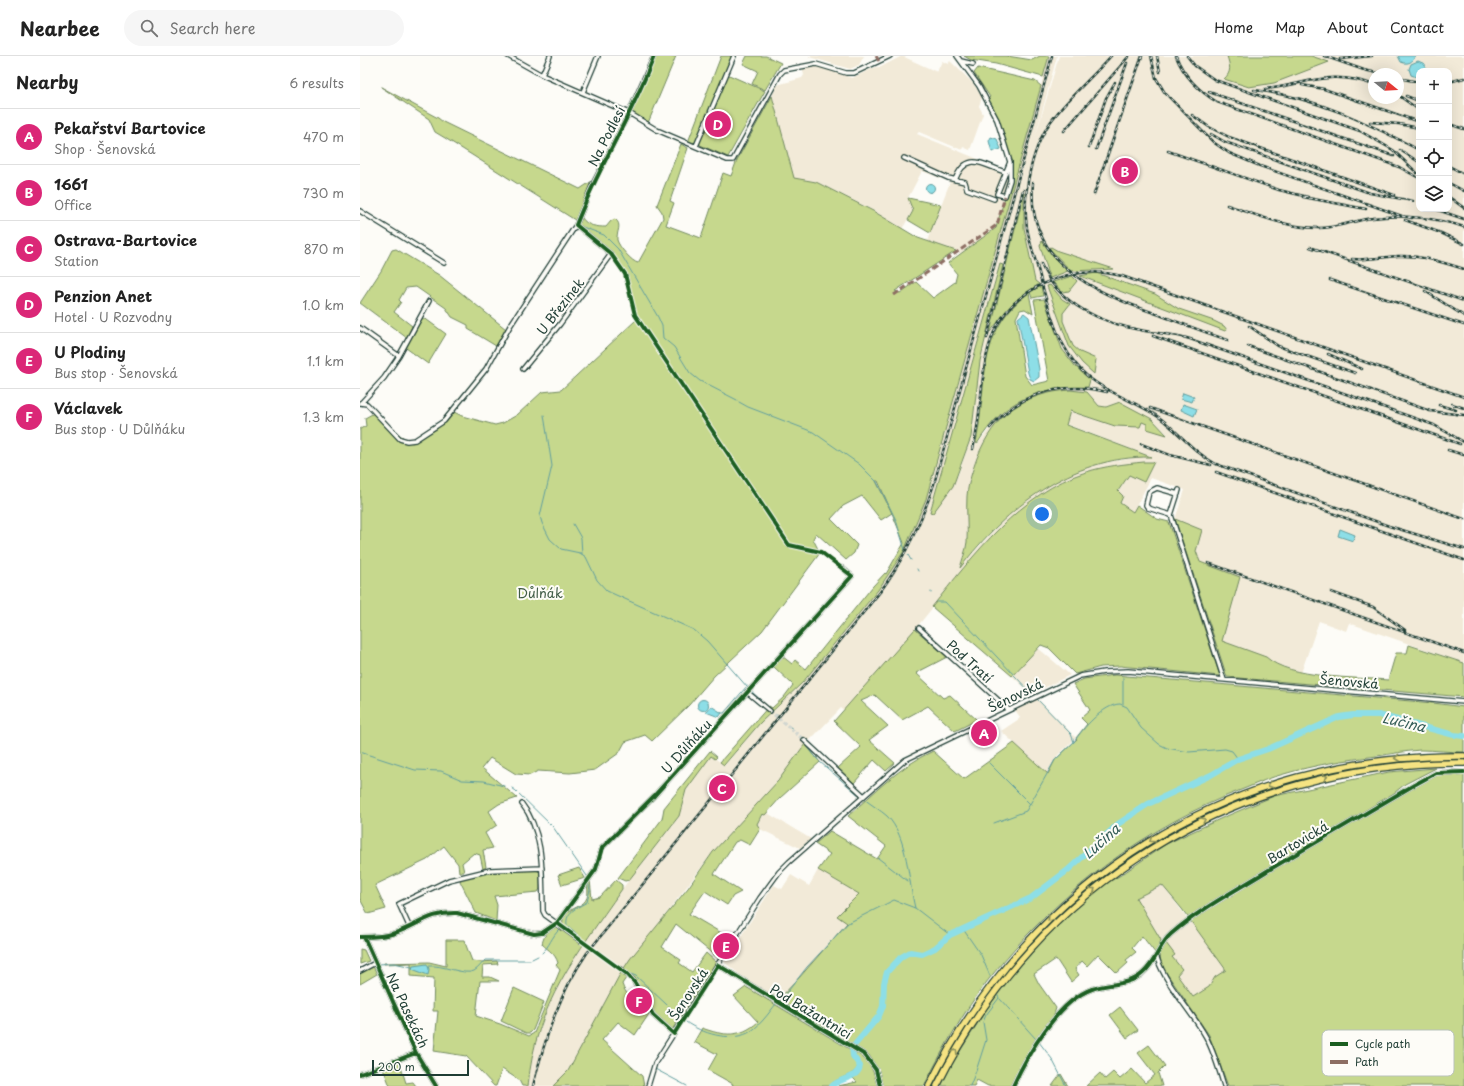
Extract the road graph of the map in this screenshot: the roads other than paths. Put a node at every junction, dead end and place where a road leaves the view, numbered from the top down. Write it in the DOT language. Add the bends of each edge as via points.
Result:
graph roads {
  1 [pos="508,56"];
  2 [pos="550,56"];
  3 [pos="598,56"];
  4 [pos="654,56"];
  5 [pos="734,56"];
  6 [pos="890,56"];
  7 [pos="957,56"];
  8 [pos="961,62"];
  9 [pos="973,64"];
  10 [pos="542,75"];
  11 [pos="583,92"];
  12 [pos="629,113"];
  13 [pos="696,146"];
  14 [pos="904,158"];
  15 [pos="1010,162"];
  16 [pos="1005,172"];
  17 [pos="955,180"];
  18 [pos="994,199"];
  19 [pos="360,211"];
  20 [pos="576,225"];
  21 [pos="444,263"];
  22 [pos="429,301"];
  23 [pos="360,328"];
  24 [pos="399,356"];
  25 [pos="523,369"];
  26 [pos="360,403"];
  27 [pos="1171,515"];
  28 [pos="842,568"];
  29 [pos="919,628"];
  30 [pos="1224,680"];
  31 [pos="747,692"];
  32 [pos="1464,702"];
  33 [pos="1008,710"];
  34 [pos="770,711"];
  35 [pos="804,740"];
  36 [pos="1464,756"];
  37 [pos="1464,763"];
  38 [pos="1464,772"];
  39 [pos="864,796"];
  40 [pos="522,804"];
  41 [pos="542,868"];
  42 [pos="557,923"];
  43 [pos="409,926"];
  44 [pos="362,937"];
  45 [pos="581,941"];
  46 [pos="1157,958"];
  47 [pos="375,963"];
  48 [pos="718,965"];
  49 [pos="621,969"];
  50 [pos="360,971"];
  51 [pos="674,1034"];
  52 [pos="416,1053"];
  53 [pos="360,1074"];
  54 [pos="436,1086"];
  55 [pos="648,1086"];
  56 [pos="880,1086"];
  57 [pos="929,1086"];
  58 [pos="937,1086"];
  59 [pos="1013,1086"];
  60 [pos="1224,1086"];
  1 -- 10 [label="street"];
  2 -- 10 [label="street"];
  3 -- 11 [label="street"];
  4 -- 12 [label="street, Na Podlesí"];
  5 -- 13 [label="street"];
  6 -- 13 [label="street" via="854,73 816,64 784,70 733,160"];
  7 -- 8 [label="street"];
  8 -- 9 [label="street"];
  8 -- 15 [label="street" via="979,86 997,120"];
  10 -- 11 [label="street"];
  11 -- 12 [label="street"];
  12 -- 13 [label="street" via="657,130"];
  12 -- 20 [label="street, Na Podlesí" via="592,186"];
  14 -- 17 [label="street"];
  15 -- 16 [label="street"];
  15 -- 16 [label="street" via="1010,180 1005,196 997,194"];
  16 -- 17 [label="street" via="972,161 962,167"];
  17 -- 18 [label="street" via="965,182 967,189"];
  19 -- 21 [label="street"];
  20 -- 25 [label="street, U Březinek" via="611,254 560,324"];
  20 -- 26 [label="street, Na Podlesí" via="510,326 486,369 444,421 415,440 407,441 400,439 367,404"];
  22 -- 24 [label="street"];
  23 -- 24 [label="street"];
  24 -- 26 [label="street" via="384,378"];
  27 -- 27 [label="street" via="1178,492 1157,488 1149,492 1146,505 1148,508"];
  27 -- 30 [label="street"];
  28 -- 31 [label="street, U Důlňáku" via="852,576"];
  29 -- 33 [label="street, Pod Tratí"];
  30 -- 32 [label="street, Šenovská"];
  30 -- 33 [label="street, Šenovská" via="1128,671 1104,672 1080,676"];
  31 -- 34 [label="street"];
  31 -- 42 [label="street, U Důlňáku" via="654,796 602,848 596,869"];
  33 -- 39 [label="street, Šenovská" via="905,760"];
  35 -- 39 [label="street"];
  36 -- 57 [label="highway, one-way" via="1401,758 1304,775 1232,799 1156,837 1087,885 1021,948 966,1020"];
  58 -- 37 [label="highway, one-way" via="966,1032 1037,941 1091,891 1159,843 1235,806 1305,782 1382,767 1422,763"];
  38 -- 46 [label="street, Bartovická" via="1436,773 1206,908 1169,935 1160,947"];
  39 -- 48 [label="street, Šenovská" via="779,872"];
  40 -- 41 [label="street" via="534,828"];
  41 -- 42 [label="street" via="543,912"];
  41 -- 43 [label="street" via="490,870 448,880 399,904"];
  42 -- 43 [label="street, Na Pasekách" via="542,933 534,934 457,913 447,913 423,919"];
  42 -- 45 [label="street"];
  43 -- 44 [label="street, Na Pasekách" via="394,933"];
  44 -- 47 [label="street, Na Pasekách"];
  46 -- 59 [label="street, Bartovická" via="1143,974 1128,982 1091,989 1071,1003 1048,1026"];
  46 -- 60 [label="street" via="1161,971 1205,1036 1214,1054"];
  47 -- 50 [label="street, Na Pasekách"];
  47 -- 52 [label="street, Na Pasekách"];
  48 -- 51 [label="street, Šenovská"];
  48 -- 56 [label="street, Pod Bažantnicí" via="862,1054 873,1065"];
  49 -- 51 [label="street" via="633,980 652,1015"];
  51 -- 55 [label="street, Šenovská" via="652,1069"];
  52 -- 53 [label="street"];
  52 -- 54 [label="street, Na Pasekách"];
}
